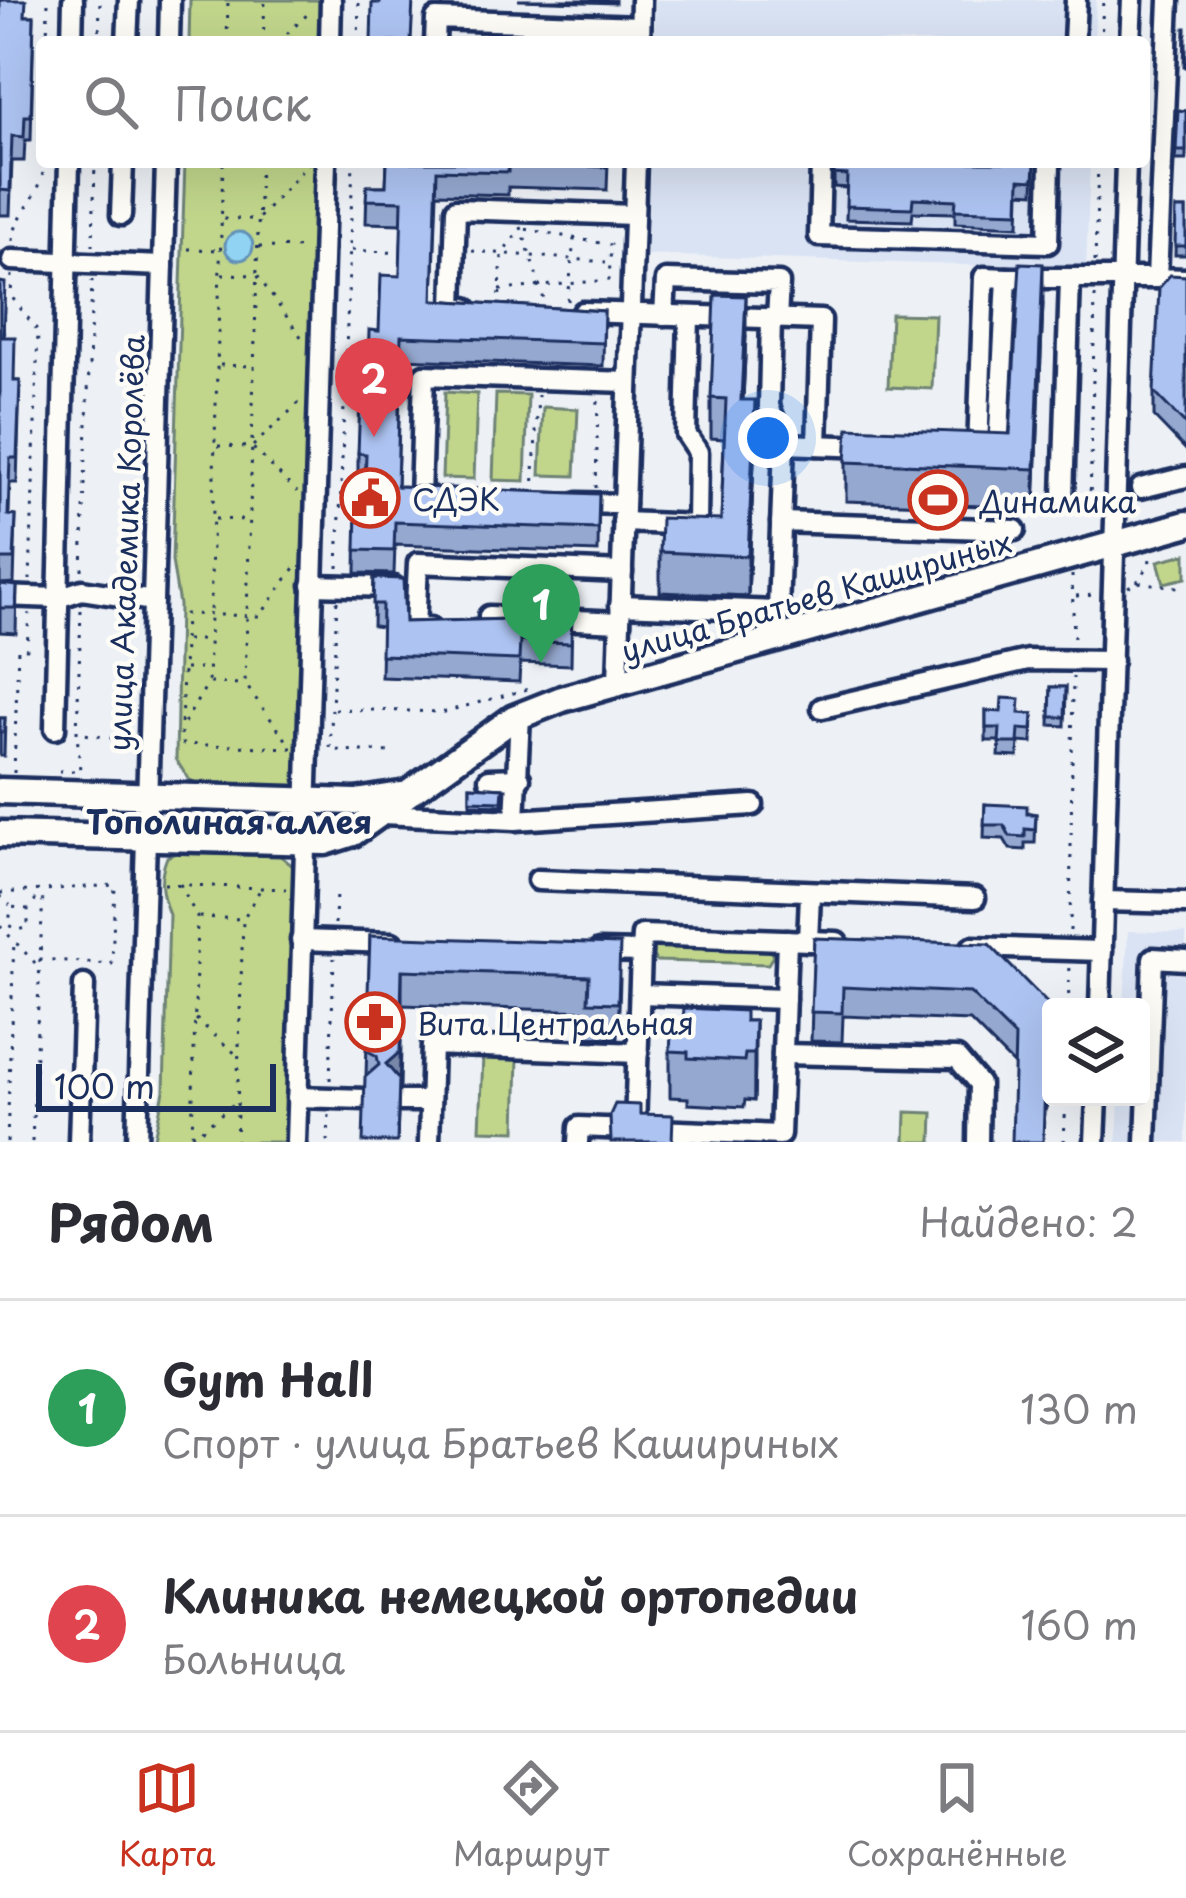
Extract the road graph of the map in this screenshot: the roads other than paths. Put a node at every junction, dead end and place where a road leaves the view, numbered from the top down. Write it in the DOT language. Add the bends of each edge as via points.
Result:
graph roads {
  1 [pos="74,0"];
  2 [pos="129,0"];
  3 [pos="170,0"];
  4 [pos="641,0"];
  5 [pos="1076,0"];
  6 [pos="1132,0"];
  7 [pos="1168,0"];
  8 [pos="325,2"];
  9 [pos="640,34"];
  10 [pos="72,36"];
  11 [pos="128,36"];
  12 [pos="169,36"];
  13 [pos="329,36"];
  14 [pos="435,36"];
  15 [pos="1074,36"];
  16 [pos="1130,36"];
  17 [pos="1176,96"];
  18 [pos="69,168"];
  19 [pos="123,168"];
  20 [pos="166,168"];
  21 [pos="326,168"];
  22 [pos="636,168"];
  23 [pos="821,168"];
  24 [pos="1050,168"];
  25 [pos="1126,168"];
  26 [pos="122,215"];
  27 [pos="634,215"];
  28 [pos="12,260"];
  29 [pos="67,262"];
  30 [pos="163,266"];
  31 [pos="1157,278"];
  32 [pos="1070,279"];
  33 [pos="1186,279"];
  34 [pos="1122,281"];
  35 [pos="499,300"];
  36 [pos="557,311"];
  37 [pos="631,314"];
  38 [pos="664,315"];
  39 [pos="689,316"];
  40 [pos="774,319"];
  41 [pos="628,382"];
  42 [pos="784,444"];
  43 [pos="817,446"];
  44 [pos="886,448"];
  45 [pos="955,450"];
  46 [pos="1186,477"];
  47 [pos="1142,488"];
  48 [pos="1063,497"];
  49 [pos="442,498"];
  50 [pos="533,501"];
  51 [pos="624,513"];
  52 [pos="781,522"];
  53 [pos="1186,524"];
  54 [pos="1016,530"];
  55 [pos="1117,542"];
  56 [pos="622,572"];
  57 [pos="312,585"];
  58 [pos="417,588"];
  59 [pos="0,596"];
  60 [pos="58,598"];
  61 [pos="153,601"];
  62 [pos="620,614"];
  63 [pos="1112,661"];
  64 [pos="618,682"];
  65 [pos="822,708"];
  66 [pos="520,716"];
  67 [pos="55,729"];
  68 [pos="520,778"];
  69 [pos="490,779"];
  70 [pos="6,782"];
  71 [pos="415,791"];
  72 [pos="148,796"];
  73 [pos="305,801"];
  74 [pos="752,805"];
  75 [pos="382,814"];
  76 [pos="515,820"];
  77 [pos="0,834"];
  78 [pos="146,838"];
  79 [pos="303,843"];
  80 [pos="538,880"];
  81 [pos="810,894"];
  82 [pos="976,898"];
  83 [pos="1103,902"];
  84 [pos="1186,903"];
  85 [pos="301,940"];
  86 [pos="787,940"];
  87 [pos="808,940"];
  88 [pos="856,942"];
  89 [pos="405,944"];
  90 [pos="951,946"];
  91 [pos="571,950"];
  92 [pos="1102,951"];
  93 [pos="641,952"];
  94 [pos="1186,960"];
  95 [pos="84,985"];
  96 [pos="640,994"];
  97 [pos="1100,998"];
  98 [pos="784,1000"];
  99 [pos="638,1053"];
  100 [pos="783,1054"];
  101 [pos="297,1097"];
  102 [pos="366,1100"];
  103 [pos="399,1100"];
  104 [pos="430,1102"];
  105 [pos="1096,1106"];
  106 [pos="635,1130"];
  107 [pos="697,1137"];
  108 [pos="779,1138"];
  109 [pos="79,1142"];
  110 [pos="137,1142"];
  111 [pos="296,1142"];
  112 [pos="428,1142"];
  113 [pos="578,1142"];
  114 [pos="978,1142"];
  115 [pos="1095,1142"];
  116 [pos="1146,1142"];
  1 -- 10 [label="street"];
  2 -- 11 [label="street"];
  3 -- 12 [label="street"];
  4 -- 9 [label="street"];
  5 -- 15 [label="street"];
  6 -- 16 [label="street"];
  7 -- 17 [label="street"];
  8 -- 13 [label="street"];
  9 -- 14 [label="street" via="436,19"];
  17 -- 31 [label="street"];
  18 -- 29 [label="street"];
  19 -- 26 [label="street"];
  20 -- 30 [label="street, улица Академика Королёва"];
  21 -- 57 [label="street"];
  22 -- 27 [label="street"];
  23 -- 24 [label="street" via="819,236 1048,243"];
  25 -- 34 [label="street"];
  27 -- 35 [label="street" via="521,220 456,209 453,308"];
  27 -- 37 [label="street"];
  28 -- 29 [label="street"];
  29 -- 30 [label="street"];
  29 -- 60 [label="street"];
  30 -- 61 [label="street, улица Академика Королёва"];
  31 -- 33 [label="street"];
  31 -- 34 [label="street"];
  32 -- 34 [label="street"];
  32 -- 45 [label="street" via="1007,278 1001,452"];
  32 -- 48 [label="street"];
  34 -- 55 [label="street"];
  36 -- 37 [label="street"];
  37 -- 38 [label="street"];
  37 -- 41 [label="street"];
  38 -- 39 [label="street"];
  38 -- 40 [label="street" via="666,280 778,283"];
  39 -- 40 [label="street"];
  39 -- 51 [label="street" via="686,434 698,452 697,525"];
  40 -- 42 [label="street" via="770,406"];
  40 -- 43 [label="street" via="821,320"];
  41 -- 49 [label="street" via="424,375 420,497"];
  41 -- 51 [label="street"];
  42 -- 43 [label="street"];
  42 -- 52 [label="street"];
  43 -- 44 [label="street"];
  46 -- 47 [label="street"];
  50 -- 51 [label="street" via="595,503"];
  51 -- 56 [label="street"];
  52 -- 54 [label="street"];
  52 -- 62 [label="street" via="778,611"];
  53 -- 55 [label="main road, улица Братьев Кашириных"];
  55 -- 63 [label="street"];
  55 -- 64 [label="main road, улица Братьев Кашириных"];
  56 -- 58 [label="street" via="418,563"];
  56 -- 62 [label="street"];
  57 -- 58 [label="street"];
  57 -- 73 [label="street"];
  58 -- 62 [label="street" via="415,628 489,631 489,616"];
  59 -- 60 [label="street"];
  60 -- 61 [label="street" via="82,590"];
  60 -- 67 [label="street"];
  61 -- 72 [label="street, улица Академика Королёва"];
  62 -- 64 [label="street"];
  63 -- 65 [label="street" via="1028,660"];
  63 -- 83 [label="street"];
  64 -- 66 [label="main road, улица Братьев Кашириных"];
  66 -- 68 [label="street"];
  66 -- 71 [label="main road, улица Братьев Кашириных"];
  68 -- 69 [label="street"];
  68 -- 76 [label="street"];
  70 -- 72 [label="main road, улица Братьев Кашириных"];
  71 -- 73 [label="main road, улица Братьев Кашириных"];
  71 -- 75 [label="main road, улица Братьев Кашириных"];
  72 -- 73 [label="main road, улица Братьев Кашириных"];
  72 -- 78 [label="street, улица Академика Королёва"];
  73 -- 79 [label="street"];
  74 -- 76 [label="street"];
  75 -- 76 [label="street"];
  75 -- 79 [label="main road, улица Братьев Кашириных" via="353,833"];
  77 -- 78 [label="main road, улица Братьев Кашириных"];
  78 -- 79 [label="main road, улица Братьев Кашириных"];
  78 -- 110 [label="street, улица Академика Королёва"];
  79 -- 85 [label="street"];
  80 -- 81 [label="street"];
  81 -- 82 [label="street"];
  81 -- 87 [label="street"];
  83 -- 84 [label="street"];
  83 -- 92 [label="street"];
  85 -- 89 [label="street"];
  85 -- 101 [label="street"];
  86 -- 87 [label="street"];
  86 -- 93 [label="street" via="642,934"];
  86 -- 98 [label="street"];
  87 -- 88 [label="street"];
  90 -- 92 [label="street"];
  91 -- 93 [label="street"];
  92 -- 97 [label="street"];
  93 -- 96 [label="street"];
  94 -- 116 [label="street" via="1153,958"];
  95 -- 109 [label="street"];
  96 -- 98 [label="street"];
  96 -- 99 [label="street"];
  98 -- 100 [label="street"];
  99 -- 104 [label="street" via="432,1046"];
  99 -- 106 [label="street"];
  100 -- 108 [label="street"];
  100 -- 114 [label="street" via="957,1058 979,1084"];
  101 -- 102 [label="street"];
  101 -- 111 [label="street"];
  103 -- 104 [label="street"];
  104 -- 112 [label="street"];
  105 -- 115 [label="street"];
  106 -- 107 [label="street"];
  106 -- 113 [label="street" via="579,1127"];
  107 -- 108 [label="street"];
}
